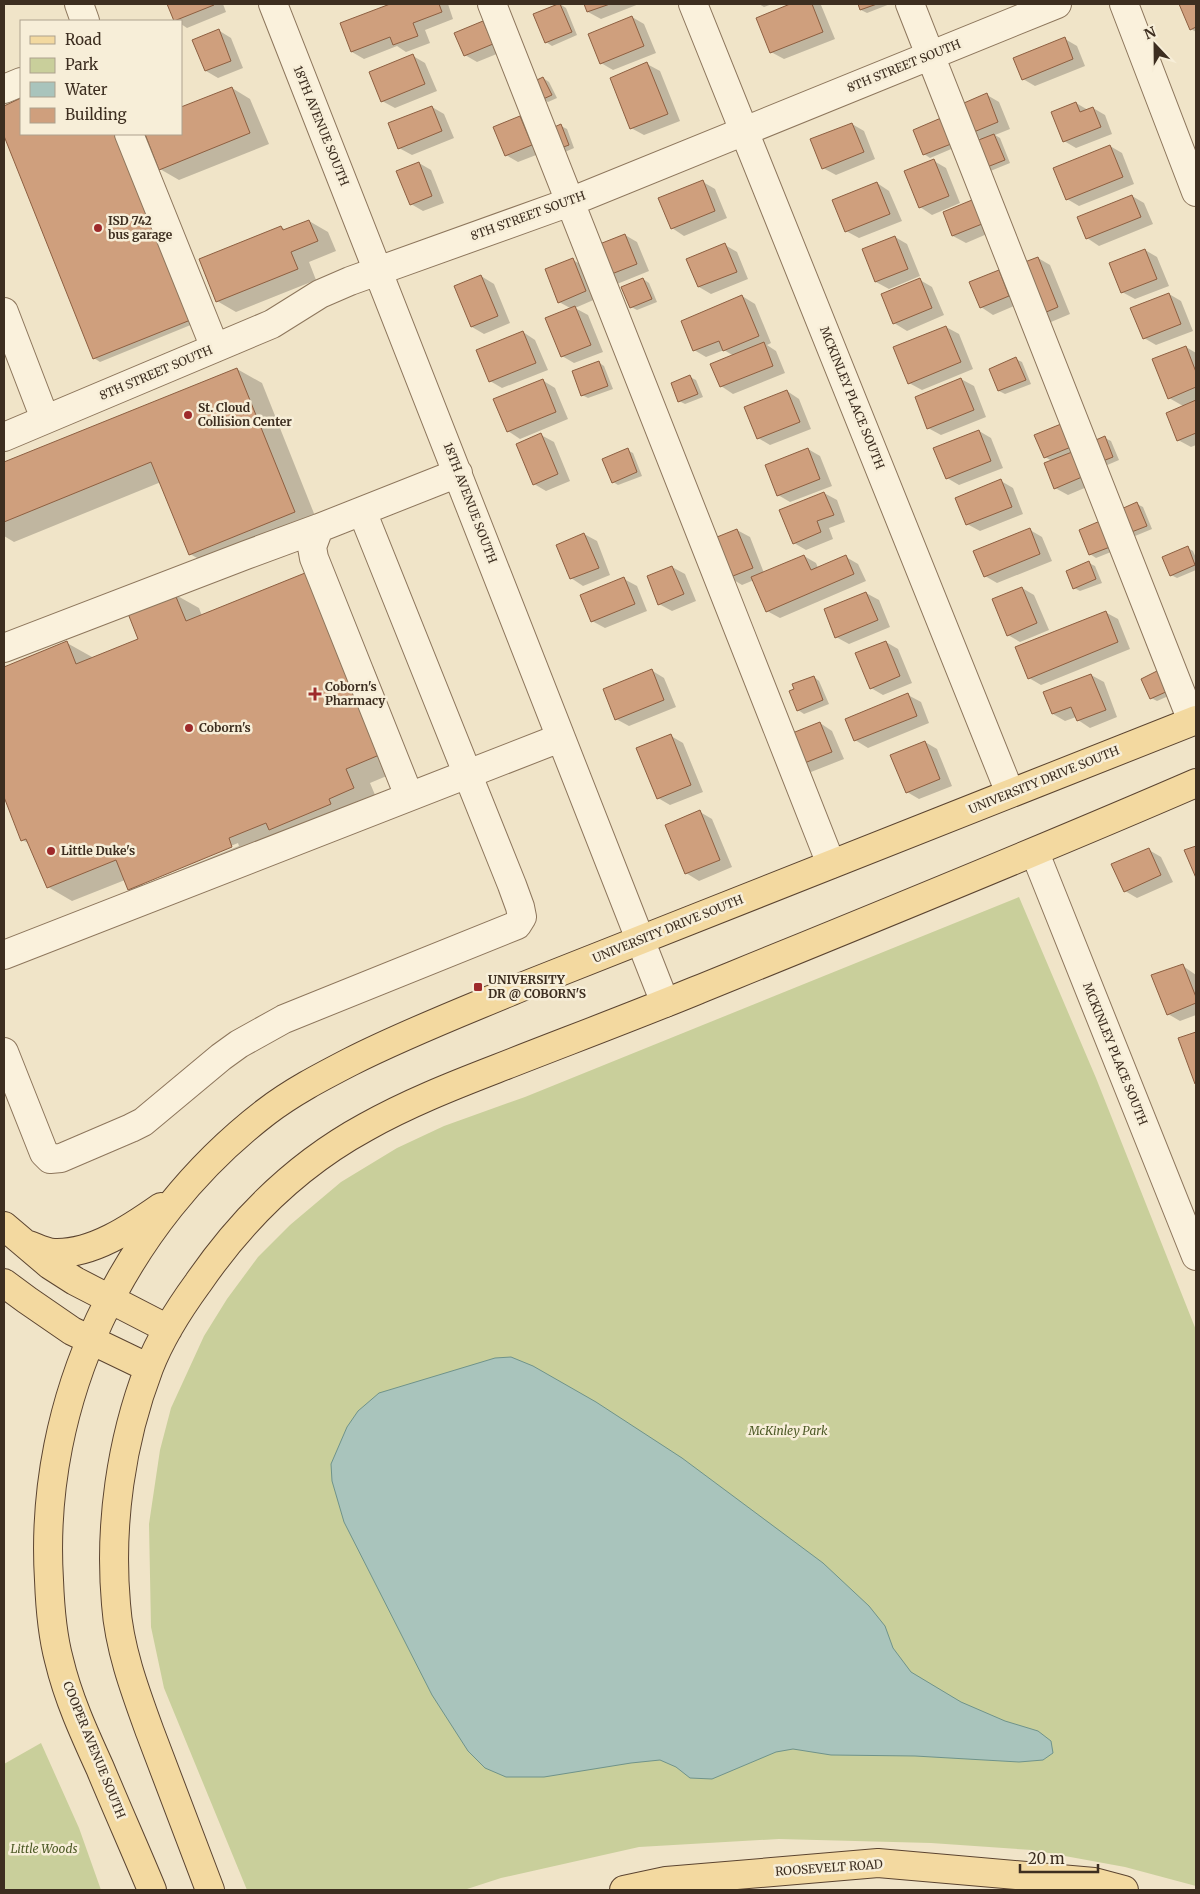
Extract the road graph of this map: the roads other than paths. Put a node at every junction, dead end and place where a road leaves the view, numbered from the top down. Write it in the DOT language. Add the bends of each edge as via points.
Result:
graph roads {
  1 [pos="79,4"];
  2 [pos="272,4"];
  3 [pos="492,4"];
  4 [pos="693,4"];
  5 [pos="910,4"];
  6 [pos="1057,4"];
  7 [pos="1124,4"];
  8 [pos="85,20"];
  9 [pos="930,56"];
  10 [pos="20,82"];
  11 [pos="4,89"];
  12 [pos="744,131"];
  13 [pos="129,135"];
  14 [pos="1196,192"];
  15 [pos="570,202"];
  16 [pos="379,271"];
  17 [pos="4,312"];
  18 [pos="215,348"];
  19 [pos="45,419"];
  20 [pos="4,436"];
  21 [pos="458,473"];
  22 [pos="362,511"];
  23 [pos="319,528"];
  24 [pos="4,648"];
  25 [pos="1194,720"];
  26 [pos="560,738"];
  27 [pos="466,774"];
  28 [pos="1196,784"];
  29 [pos="1010,793"];
  30 [pos="408,796"];
  31 [pos="1035,853"];
  32 [pos="831,864"];
  33 [pos="639,941"];
  34 [pos="4,954"];
  35 [pos="665,1003"];
  36 [pos="4,1052"];
  37 [pos="183,1192"];
  38 [pos="4,1226"];
  39 [pos="24,1244"];
  40 [pos="1196,1256"];
  41 [pos="4,1283"];
  42 [pos="110,1299"];
  43 [pos="168,1329"];
  44 [pos="90,1341"];
  45 [pos="149,1368"];
  46 [pos="111,1794"];
  47 [pos="136,1890"];
  48 [pos="152,1890"];
  49 [pos="210,1890"];
  50 [pos="624,1890"];
  51 [pos="1124,1890"];
  1 -- 8 [label="street"];
  2 -- 16 [label="street, 18TH AVENUE SOUTH"];
  3 -- 15 [label="street"];
  4 -- 12 [label="street, MCKINLEY PLACE SOUTH"];
  5 -- 9 [label="street"];
  6 -- 9 [label="street, 8TH STREET SOUTH"];
  7 -- 14 [label="street"];
  9 -- 12 [label="street, 8TH STREET SOUTH"];
  9 -- 25 [label="street"];
  10 -- 11 [label="street"];
  12 -- 15 [label="street, 8TH STREET SOUTH"];
  12 -- 29 [label="street, MCKINLEY PLACE SOUTH"];
  13 -- 18 [label="street"];
  15 -- 16 [label="street, 8TH STREET SOUTH"];
  15 -- 32 [label="street"];
  16 -- 18 [label="street, 8TH STREET SOUTH" via="320,294 272,324"];
  16 -- 21 [label="street, 18TH AVENUE SOUTH"];
  17 -- 19 [label="street"];
  18 -- 19 [label="street, 8TH STREET SOUTH"];
  19 -- 20 [label="street, 8TH STREET SOUTH"];
  21 -- 22 [label="street"];
  21 -- 26 [label="street, 18TH AVENUE SOUTH"];
  22 -- 23 [label="street"];
  22 -- 27 [label="street"];
  23 -- 24 [label="street"];
  23 -- 30 [label="street" via="312,547 314,558"];
  25 -- 29 [label="main road, UNIVERSITY DRIVE SOUTH"];
  26 -- 27 [label="street"];
  26 -- 33 [label="street, 18TH AVENUE SOUTH"];
  27 -- 30 [label="street"];
  27 -- 36 [label="street" via="520,907 522,918 509,930 284,1019 220,1057 143,1122 61,1158 50,1159 44,1153"];
  28 -- 31 [label="main road"];
  29 -- 32 [label="main road, UNIVERSITY DRIVE SOUTH"];
  30 -- 34 [label="street"];
  31 -- 35 [label="main road"];
  31 -- 40 [label="street, MCKINLEY PLACE SOUTH"];
  32 -- 33 [label="main road, UNIVERSITY DRIVE SOUTH"];
  33 -- 35 [label="street, 18TH AVENUE SOUTH"];
  33 -- 37 [label="main road, UNIVERSITY DRIVE SOUTH" via="414,1031 308,1084 237,1136"];
  35 -- 43 [label="main road" via="466,1081 396,1111 340,1142 269,1197 246,1222 202,1276"];
  37 -- 39 [label="main road" via="122,1232 84,1248 54,1253"];
  37 -- 42 [label="main road, UNIVERSITY DRIVE SOUTH" via="147,1236"];
  38 -- 39 [label="main road"];
  39 -- 42 [label="main road" via="75,1281"];
  41 -- 44 [label="main road"];
  42 -- 43 [label="main road"];
  42 -- 44 [label="main road, COOPER AVENUE SOUTH"];
  43 -- 45 [label="main road"];
  44 -- 45 [label="main road"];
  44 -- 46 [label="main road, COOPER AVENUE SOUTH" via="67,1407 55,1458 50,1494 48,1562 58,1659 78,1717"];
  45 -- 49 [label="main road" via="129,1436 117,1506 116,1607 121,1638 144,1716"];
  46 -- 47 [label="main road" via="133,1865"];
  46 -- 48 [label="main road, COOPER AVENUE SOUTH"];
  50 -- 51 [label="main road, ROOSEVELT ROAD" via="666,1881 878,1863 1094,1882"];
}
